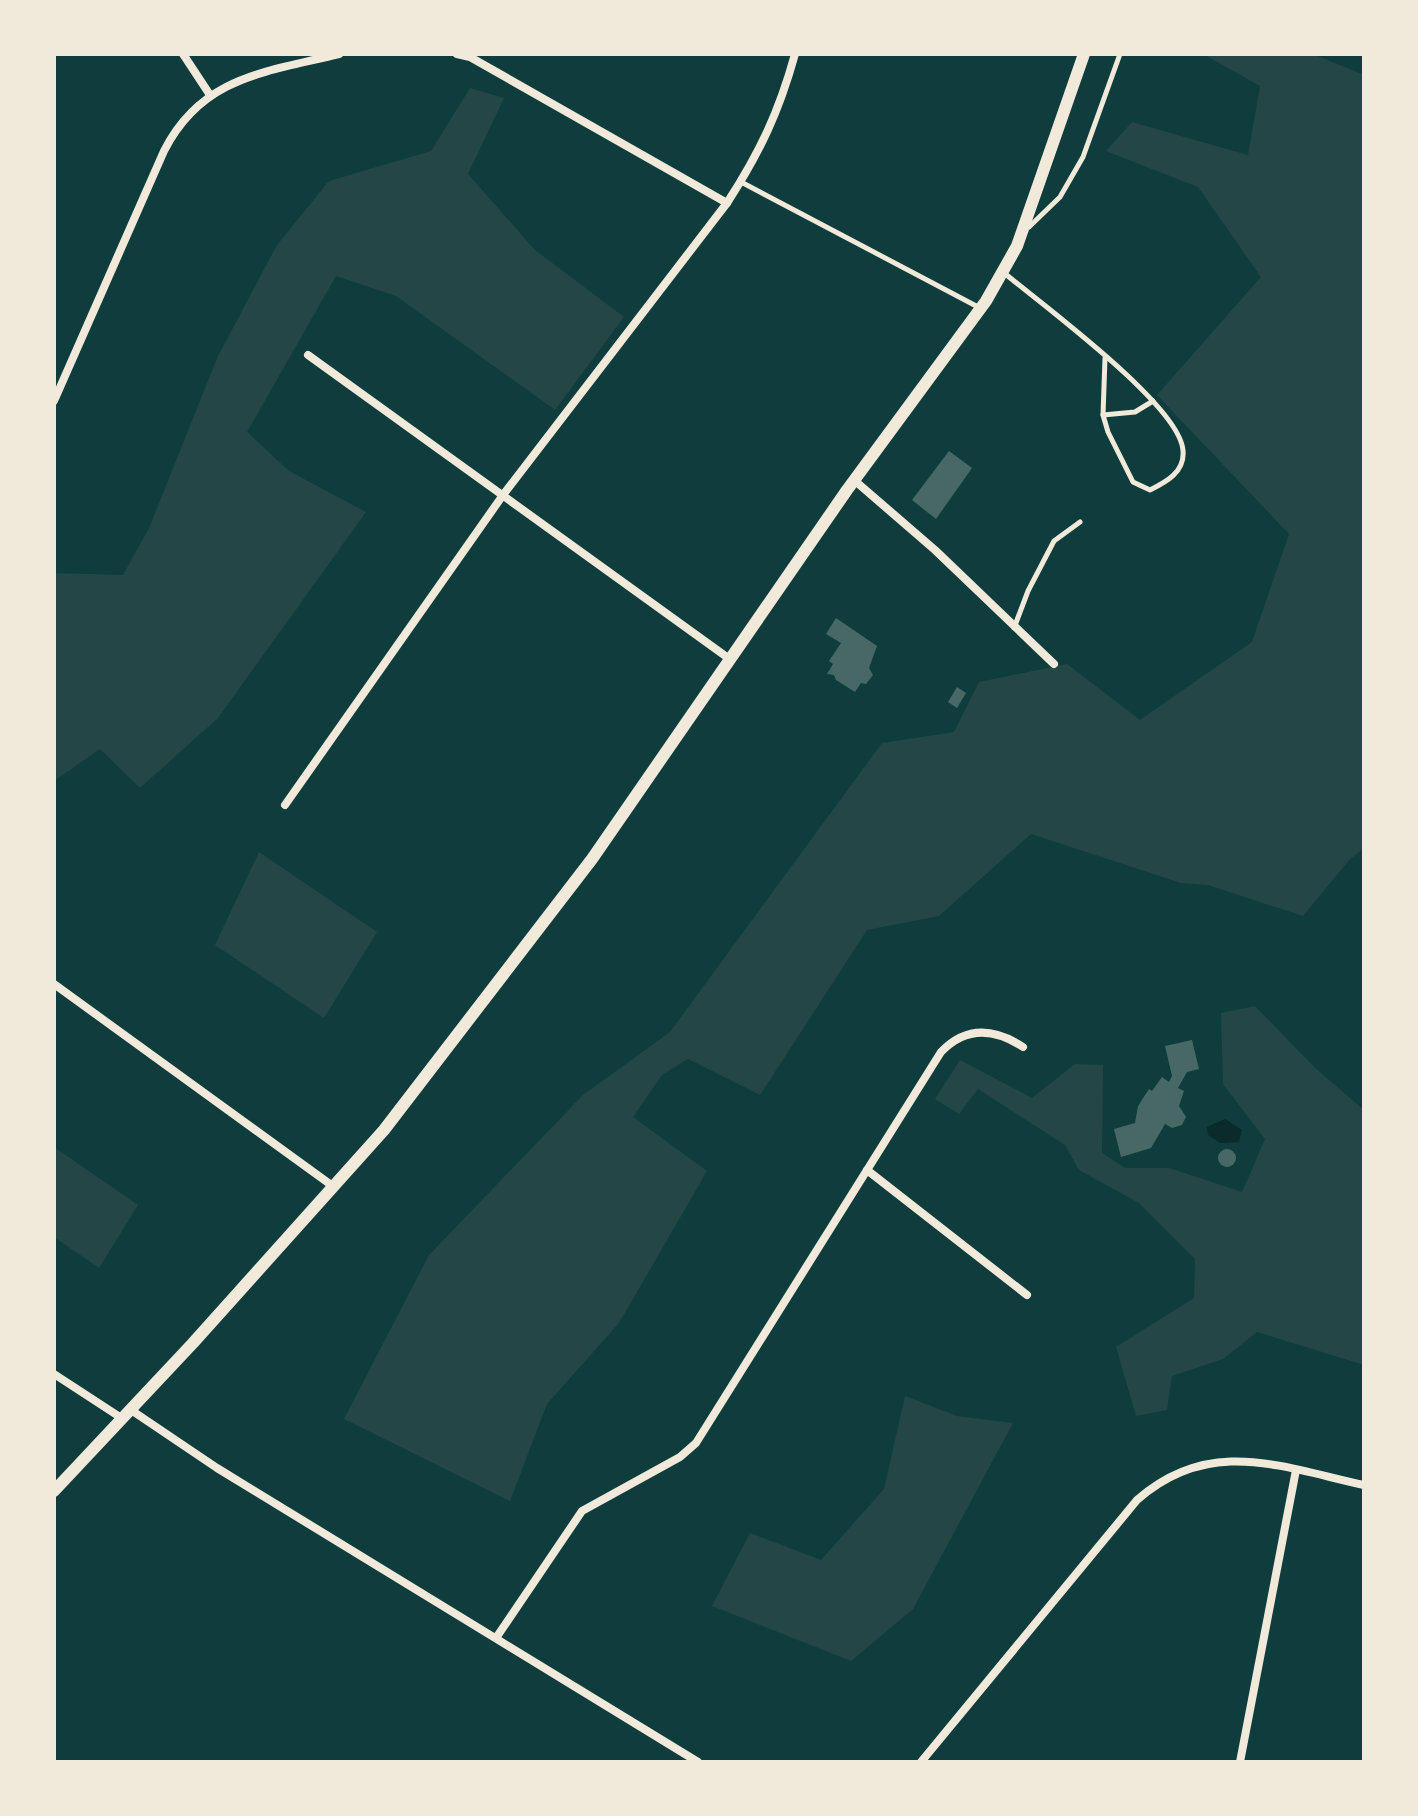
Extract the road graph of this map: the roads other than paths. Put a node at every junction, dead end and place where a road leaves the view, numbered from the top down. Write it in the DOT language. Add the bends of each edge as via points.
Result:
graph roads {
  1 [pos="183,54"];
  2 [pos="339,54"];
  3 [pos="457,54"];
  4 [pos="795,54"];
  5 [pos="1084,54"];
  6 [pos="1120,54"];
  7 [pos="210,95"];
  8 [pos="741,182"];
  9 [pos="727,203"];
  10 [pos="1022,233"];
  11 [pos="1003,272"];
  12 [pos="981,308"];
  13 [pos="308,355"];
  14 [pos="1105,358"];
  15 [pos="54,401"];
  16 [pos="1153,401"];
  17 [pos="1103,415"];
  18 [pos="854,480"];
  19 [pos="503,495"];
  20 [pos="1080,522"];
  21 [pos="1014,629"];
  22 [pos="732,661"];
  23 [pos="1054,664"];
  24 [pos="285,805"];
  25 [pos="54,984"];
  26 [pos="1023,1047"];
  27 [pos="867,1170"];
  28 [pos="334,1187"];
  29 [pos="1027,1295"];
  30 [pos="54,1374"];
  31 [pos="127,1414"];
  32 [pos="1296,1470"];
  33 [pos="1364,1485"];
  34 [pos="54,1491"];
  35 [pos="496,1638"];
  36 [pos="698,1762"];
  37 [pos="921,1762"];
  38 [pos="1240,1762"];
  1 -- 7 [label="street"];
  2 -- 7 [label="street" via="244,77"];
  3 -- 9 [label="street"];
  4 -- 8 [label="street" via="780,109"];
  5 -- 10 [label="street"];
  6 -- 10 [label="lane" via="1083,157 1060,197"];
  7 -- 15 [label="street" via="171,138"];
  8 -- 9 [label="street"];
  8 -- 12 [label="lane"];
  9 -- 19 [label="street"];
  10 -- 11 [label="street"];
  11 -- 12 [label="street"];
  11 -- 14 [label="lane"];
  12 -- 18 [label="street"];
  13 -- 19 [label="street"];
  14 -- 16 [label="lane"];
  14 -- 17 [label="lane"];
  16 -- 17 [label="lane" via="1135,412"];
  16 -- 17 [label="lane" via="1177,430 1184,452 1174,477 1150,490 1133,482"];
  18 -- 21 [label="street"];
  18 -- 22 [label="street"];
  19 -- 22 [label="street"];
  19 -- 24 [label="street"];
  20 -- 21 [label="lane" via="1054,541"];
  21 -- 23 [label="street"];
  22 -- 28 [label="street" via="530,942"];
  25 -- 28 [label="street"];
  26 -- 27 [label="street" via="986,1032 948,1044"];
  27 -- 29 [label="street"];
  27 -- 35 [label="street" via="696,1443 582,1511"];
  28 -- 31 [label="street"];
  30 -- 31 [label="street"];
  31 -- 34 [label="street"];
  31 -- 35 [label="street"];
  32 -- 33 [label="street"];
  32 -- 37 [label="street" via="1246,1460 1212,1461 1150,1488"];
  32 -- 38 [label="street"];
  35 -- 36 [label="street"];
}
